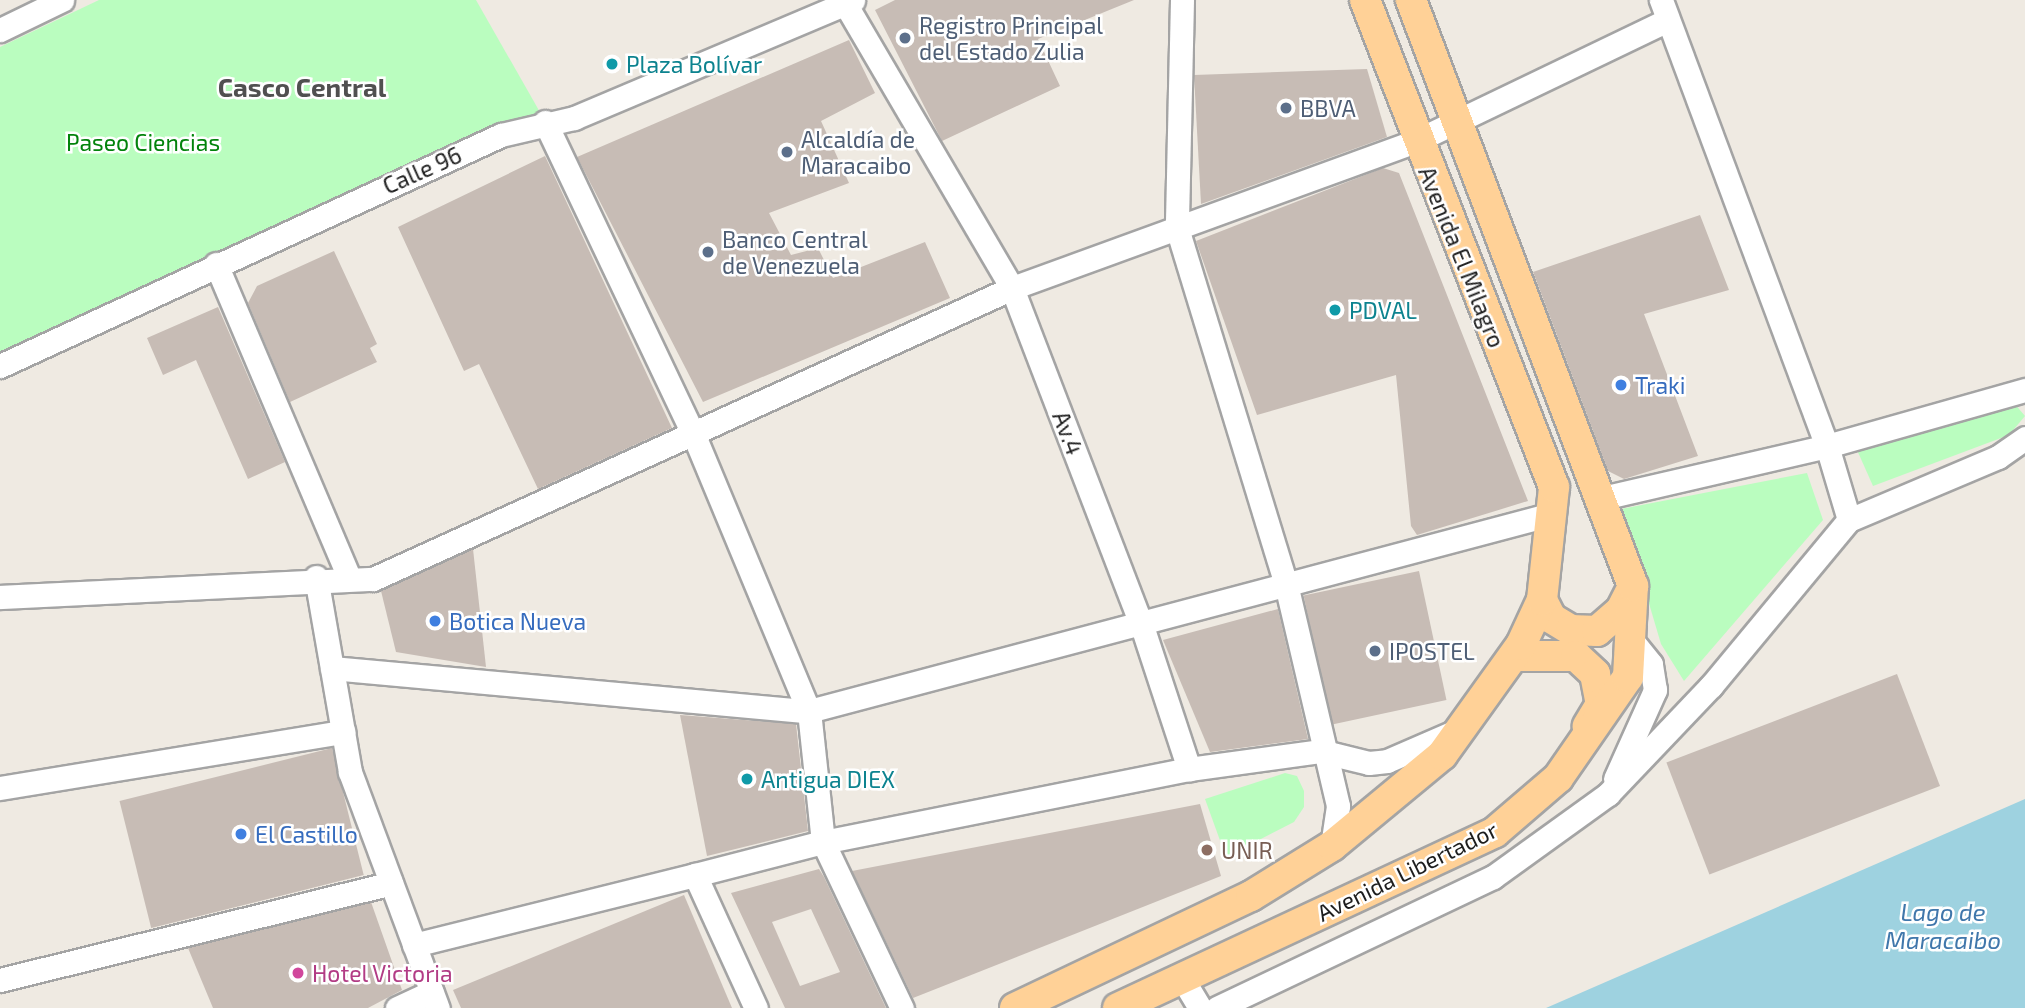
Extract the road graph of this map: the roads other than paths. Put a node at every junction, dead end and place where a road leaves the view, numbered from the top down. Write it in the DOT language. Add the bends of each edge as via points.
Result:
graph roads {
  1 [pos="62,0"];
  2 [pos="1182,0"];
  3 [pos="1365,0"];
  4 [pos="1411,0"];
  5 [pos="847,1"];
  6 [pos="1664,10"];
  7 [pos="0,30"];
  8 [pos="545,122"];
  9 [pos="1454,125"];
  10 [pos="1416,141"];
  11 [pos="1177,228"];
  12 [pos="216,264"];
  13 [pos="1012,288"];
  14 [pos="0,366"];
  15 [pos="2025,390"];
  16 [pos="693,433"];
  17 [pos="2025,438"];
  18 [pos="1827,446"];
  19 [pos="1598,499"];
  20 [pos="1552,514"];
  21 [pos="1849,520"];
  22 [pos="316,577"];
  23 [pos="349,578"];
  24 [pos="1286,584"];
  25 [pos="1633,586"];
  26 [pos="0,597"];
  27 [pos="1542,600"];
  28 [pos="1142,626"];
  29 [pos="1634,643"];
  30 [pos="1514,656"];
  31 [pos="332,668"];
  32 [pos="808,711"];
  33 [pos="1461,729"];
  34 [pos="343,732"];
  35 [pos="1320,751"];
  36 [pos="1189,769"];
  37 [pos="1558,778"];
  38 [pos="0,788"];
  39 [pos="1608,794"];
  40 [pos="823,842"];
  41 [pos="1332,846"];
  42 [pos="695,875"];
  43 [pos="391,883"];
  44 [pos="414,945"];
  45 [pos="1182,978"];
  46 [pos="0,980"];
  47 [pos="434,1000"];
  48 [pos="397,1008"];
  49 [pos="756,1008"];
  50 [pos="902,1008"];
  51 [pos="1014,1008"];
  52 [pos="1118,1008"];
  53 [pos="1199,1008"];
  54 [pos="1217,1008"];
  1 -- 7 [label="street"];
  2 -- 11 [label="street"];
  3 -- 10 [label="main road, Avenida El Milagro"];
  4 -- 9 [label="main road, Avenida El Milagro"];
  5 -- 8 [label="street, Calle 96" via="574,118"];
  5 -- 13 [label="street, Av.4"];
  6 -- 9 [label="street"];
  6 -- 18 [label="street"];
  8 -- 12 [label="street, Calle 96" via="501,135"];
  8 -- 16 [label="street"];
  9 -- 10 [label="street"];
  9 -- 19 [label="main road, Avenida El Milagro"];
  10 -- 11 [label="street"];
  10 -- 20 [label="main road, Avenida El Milagro" via="1553,487"];
  11 -- 13 [label="street"];
  11 -- 24 [label="street"];
  12 -- 14 [label="street, Calle 96"];
  12 -- 23 [label="street"];
  13 -- 16 [label="street"];
  13 -- 28 [label="street, Av.4"];
  15 -- 18 [label="street"];
  16 -- 23 [label="street" via="373,579"];
  16 -- 32 [label="street"];
  17 -- 21 [label="street" via="1998,457"];
  18 -- 19 [label="street"];
  18 -- 21 [label="street"];
  19 -- 25 [label="main road, Avenida Libertador"];
  20 -- 24 [label="street"];
  20 -- 27 [label="main road"];
  21 -- 39 [label="street" via="1711,686"];
  22 -- 23 [label="street"];
  22 -- 26 [label="street"];
  22 -- 31 [label="street"];
  24 -- 28 [label="street"];
  24 -- 35 [label="street"];
  25 -- 27 [label="main road" via="1621,610 1597,631 1571,630 1551,618"];
  25 -- 29 [label="main road, Avenida Libertador"];
  27 -- 30 [label="main road"];
  28 -- 32 [label="street"];
  28 -- 36 [label="street, Av.4"];
  29 -- 37 [label="main road, Avenida Libertador" via="1628,677 1613,707"];
  29 -- 39 [label="street" via="1651,664 1655,690"];
  30 -- 33 [label="main road"];
  30 -- 37 [label="main road" via="1576,656 1595,674 1601,704"];
  31 -- 32 [label="street"];
  31 -- 34 [label="street"];
  32 -- 40 [label="street"];
  33 -- 35 [label="street" via="1387,761 1368,764"];
  33 -- 41 [label="main road" via="1442,755"];
  34 -- 38 [label="street"];
  34 -- 43 [label="street" via="351,772"];
  35 -- 36 [label="street"];
  35 -- 41 [label="street" via="1338,806"];
  36 -- 40 [label="street"];
  37 -- 45 [label="main road, Avenida Libertador" via="1495,832"];
  39 -- 54 [label="street" via="1493,877"];
  40 -- 42 [label="street"];
  40 -- 50 [label="street"];
  41 -- 51 [label="main road" via="1251,896"];
  42 -- 44 [label="street"];
  42 -- 49 [label="street"];
  43 -- 44 [label="street"];
  43 -- 46 [label="street"];
  44 -- 47 [label="street"];
  45 -- 52 [label="main road, Avenida Libertador"];
  45 -- 53 [label="street"];
  47 -- 48 [label="street"];
}
